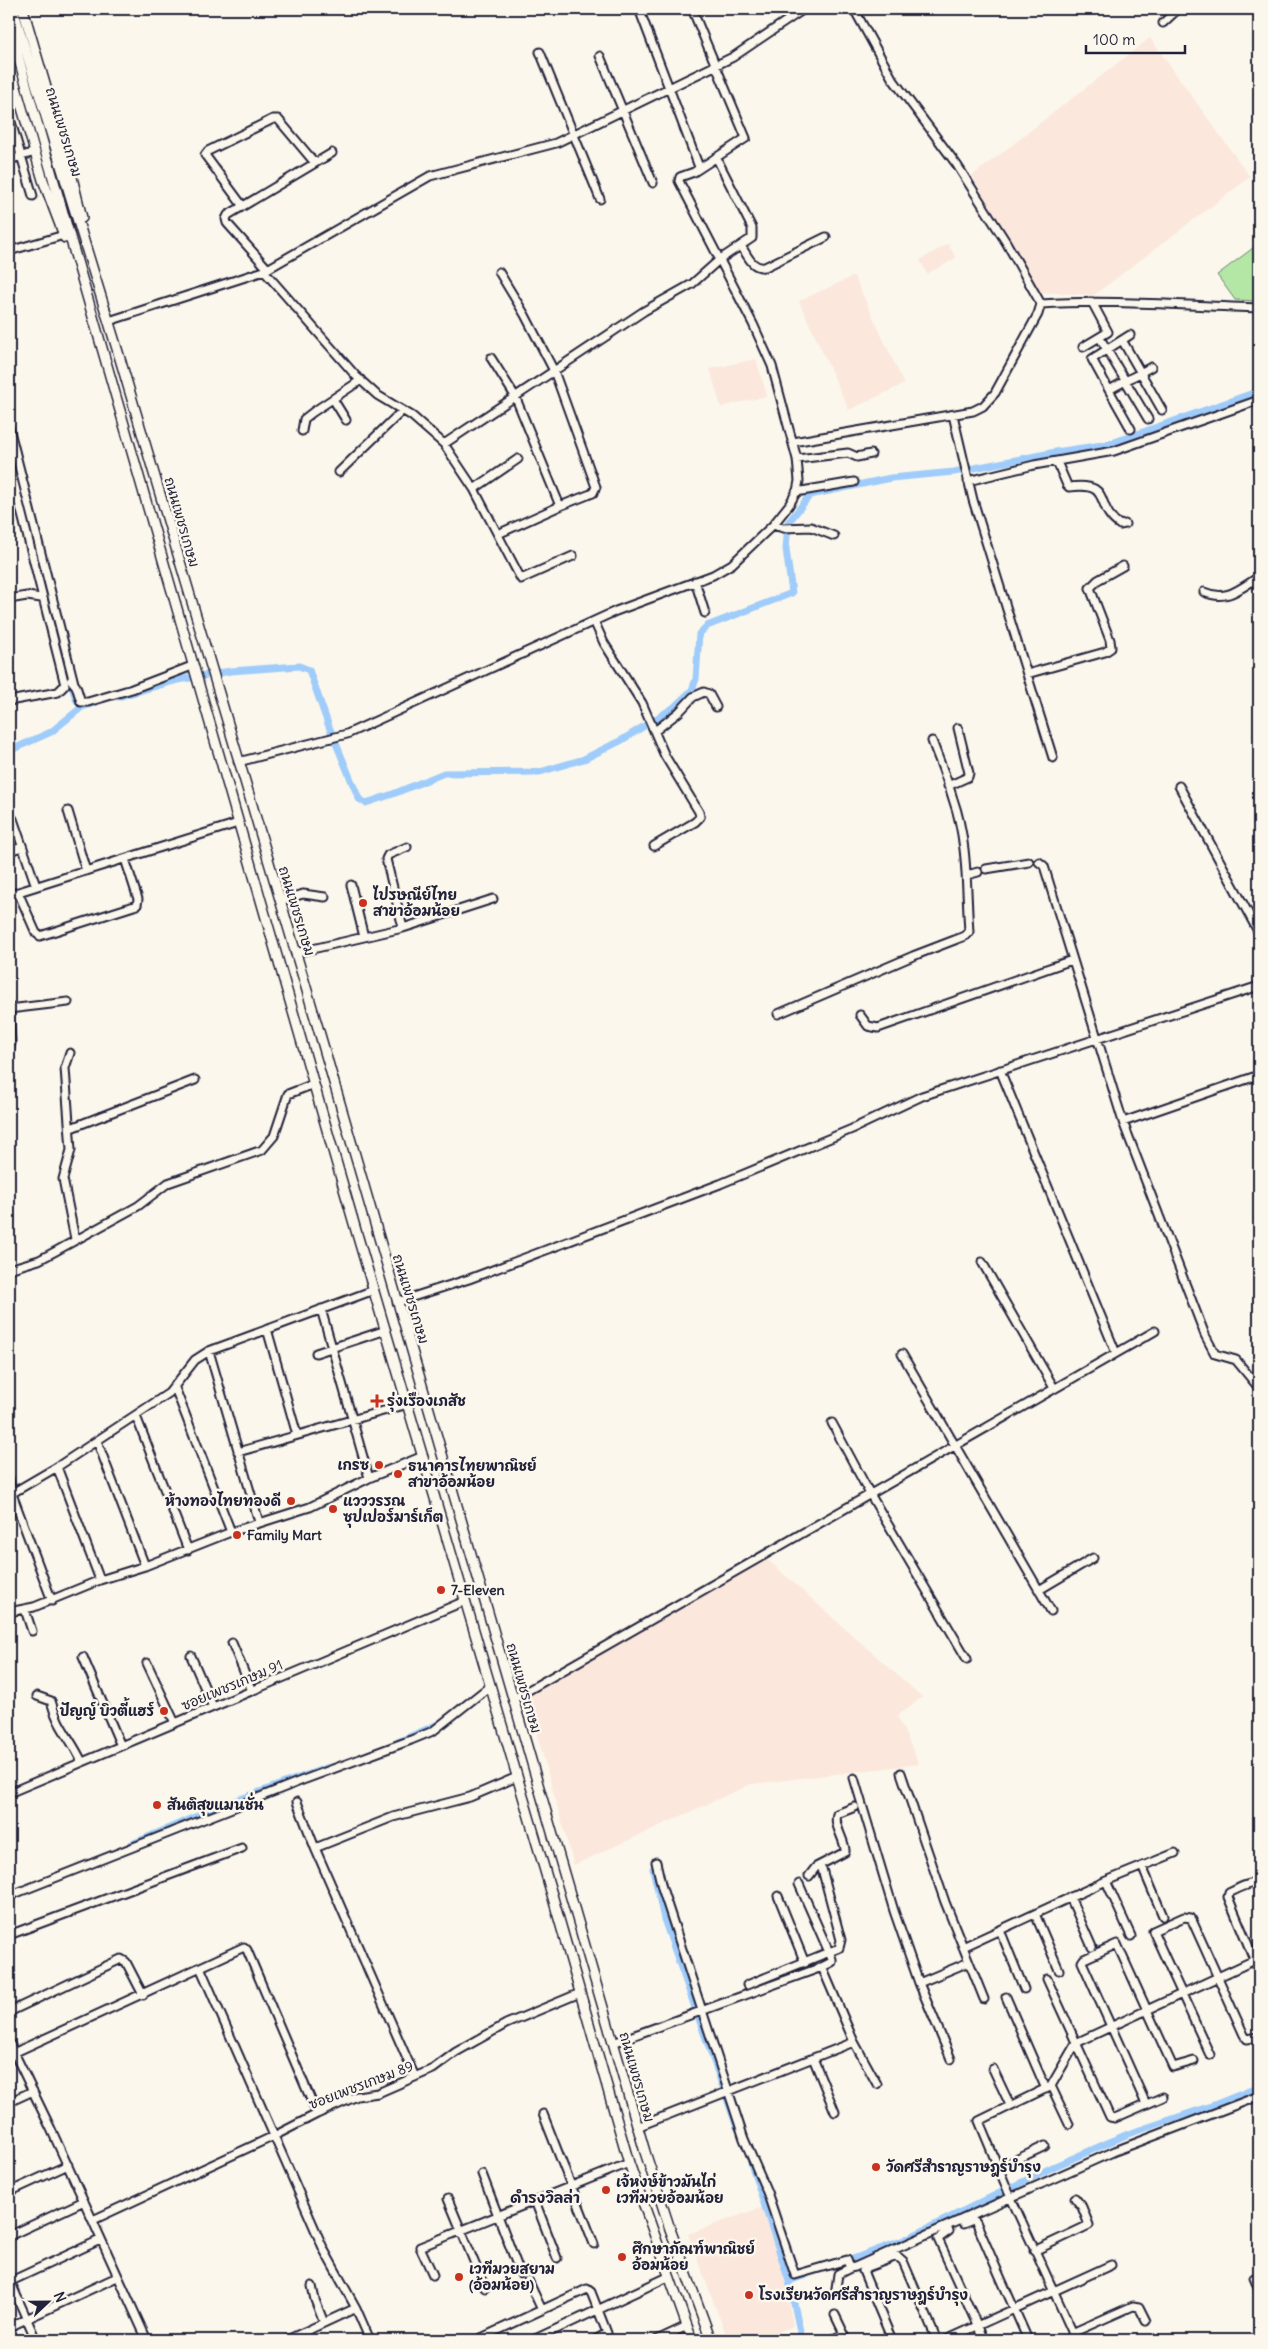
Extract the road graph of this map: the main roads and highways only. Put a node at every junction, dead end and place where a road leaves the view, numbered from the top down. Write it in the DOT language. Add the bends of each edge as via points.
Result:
graph roads {
  1 [pos="13,9"];
  2 [pos="23,9"];
  3 [pos="9,25"];
  4 [pos="10,69"];
  5 [pos="92,263"];
  6 [pos="79,267"];
  7 [pos="661,2201"];
  8 [pos="644,2209"];
  9 [pos="684,2270"];
  10 [pos="668,2277"];
  11 [pos="695,2299"];
  12 [pos="679,2306"];
  13 [pos="692,2340"];
  14 [pos="711,2340"];
  1 -- 5 [label="main road, ถนนเพชรเกษม"];
  2 -- 5 [label="main road, ถนนเพชรเกษม" via="70,169"];
  3 -- 6 [label="main road, ถนนเพชรเกษม"];
  4 -- 6 [label="main road, ถนนเพชรเกษม" via="35,152 64,235"];
  5 -- 7 [label="main road, ถนนเพชรเกษม"];
  6 -- 8 [label="main road, ถนนเพชรเกษม" via="422,1456"];
  7 -- 8 [label="main road"];
  7 -- 9 [label="main road, ถนนเพชรเกษม"];
  8 -- 10 [label="main road, ถนนเพชรเกษม"];
  9 -- 10 [label="main road"];
  9 -- 11 [label="main road, ถนนเพชรเกษม"];
  10 -- 12 [label="main road, ถนนเพชรเกษม"];
  11 -- 12 [label="main road"];
  11 -- 14 [label="main road, ถนนเพชรเกษม"];
  12 -- 13 [label="main road, ถนนเพชรเกษม"];
}
